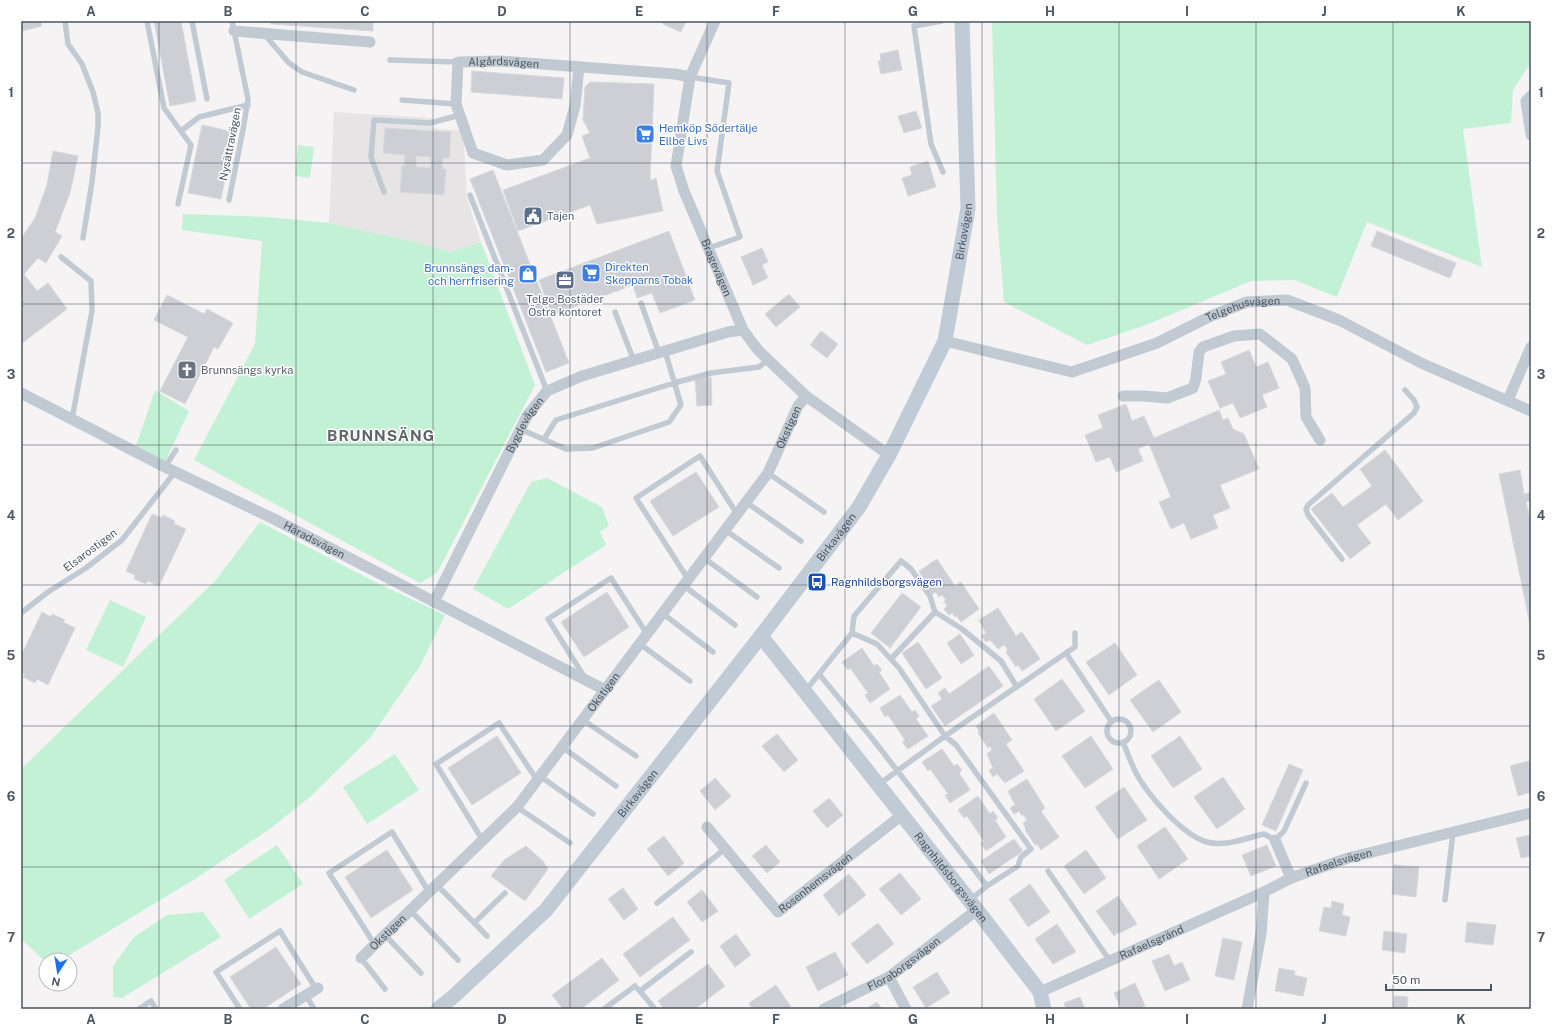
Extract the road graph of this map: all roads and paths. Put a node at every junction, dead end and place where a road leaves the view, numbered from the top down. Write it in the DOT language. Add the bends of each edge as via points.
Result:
graph roads {
  1 [pos="65,21"];
  2 [pos="147,21"];
  3 [pos="192,21"];
  4 [pos="716,21"];
  5 [pos="942,21"];
  6 [pos="962,21"];
  7 [pos="914,23"];
  8 [pos="233,26"];
  9 [pos="264,34"];
  10 [pos="370,42"];
  11 [pos="390,60"];
  12 [pos="458,62"];
  13 [pos="579,67"];
  14 [pos="690,77"];
  15 [pos="354,90"];
  16 [pos="1531,96"];
  17 [pos="207,99"];
  18 [pos="402,100"];
  19 [pos="456,104"];
  20 [pos="248,105"];
  21 [pos="460,115"];
  22 [pos="181,130"];
  23 [pos="1531,135"];
  24 [pos="943,172"];
  25 [pos="384,192"];
  26 [pos="470,195"];
  27 [pos="229,200"];
  28 [pos="178,204"];
  29 [pos="83,238"];
  30 [pos="709,248"];
  31 [pos="61,256"];
  32 [pos="641,303"];
  33 [pos="615,312"];
  34 [pos="743,330"];
  35 [pos="945,341"];
  36 [pos="1531,347"];
  37 [pos="662,352"];
  38 [pos="769,359"];
  39 [pos="634,361"];
  40 [pos="674,383"];
  41 [pos="1405,390"];
  42 [pos="547,391"];
  43 [pos="21,392"];
  44 [pos="806,396"];
  45 [pos="1123,396"];
  46 [pos="1508,400"];
  47 [pos="1531,411"];
  48 [pos="72,419"];
  49 [pos="520,429"];
  50 [pos="544,440"];
  51 [pos="1320,440"];
  52 [pos="176,450"];
  53 [pos="889,455"];
  54 [pos="170,470"];
  55 [pos="768,474"];
  56 [pos="746,502"];
  57 [pos="824,512"];
  58 [pos="737,514"];
  59 [pos="725,530"];
  60 [pos="801,541"];
  61 [pos="704,558"];
  62 [pos="1342,559"];
  63 [pos="779,568"];
  64 [pos="686,582"];
  65 [pos="757,597"];
  66 [pos="434,602"];
  67 [pos="935,612"];
  68 [pos="21,613"];
  69 [pos="662,614"];
  70 [pos="735,625"];
  71 [pos="852,633"];
  72 [pos="1075,633"];
  73 [pos="647,634"];
  74 [pos="761,636"];
  75 [pos="640,644"];
  76 [pos="713,652"];
  77 [pos="1066,653"];
  78 [pos="890,659"];
  79 [pos="819,674"];
  80 [pos="586,680"];
  81 [pos="690,681"];
  82 [pos="1017,687"];
  83 [pos="605,690"];
  84 [pos="805,692"];
  85 [pos="583,720"];
  86 [pos="1111,721"];
  87 [pos="945,736"];
  88 [pos="1123,742"];
  89 [pos="562,747"];
  90 [pos="636,756"];
  91 [pos="898,770"];
  92 [pos="539,778"];
  93 [pos="1306,783"];
  94 [pos="878,785"];
  95 [pos="616,786"];
  96 [pos="517,807"];
  97 [pos="1531,813"];
  98 [pos="593,814"];
  99 [pos="902,815"];
  100 [pos="707,827"];
  101 [pos="1453,833"];
  102 [pos="1275,840"];
  103 [pos="483,841"];
  104 [pos="570,843"];
  105 [pos="725,848"];
  106 [pos="1048,871"];
  107 [pos="1291,878"];
  108 [pos="987,886"];
  109 [pos="433,889"];
  110 [pos="1264,892"];
  111 [pos="505,893"];
  112 [pos="1445,900"];
  113 [pos="657,903"];
  114 [pos="973,905"];
  115 [pos="410,910"];
  116 [pos="474,923"];
  117 [pos="385,935"];
  118 [pos="487,936"];
  119 [pos="375,945"];
  120 [pos="691,952"];
  121 [pos="361,958"];
  122 [pos="458,960"];
  123 [pos="1110,961"];
  124 [pos="422,973"];
  125 [pos="889,978"];
  126 [pos="317,988"];
  127 [pos="385,989"];
  128 [pos="640,991"];
  129 [pos="1040,992"];
  130 [pos="306,995"];
  131 [pos="139,1009"];
  132 [pos="156,1009"];
  133 [pos="240,1009"];
  134 [pos="283,1009"];
  135 [pos="314,1009"];
  136 [pos="438,1009"];
  137 [pos="604,1009"];
  138 [pos="655,1009"];
  139 [pos="824,1009"];
  140 [pos="906,1009"];
  141 [pos="1044,1009"];
  142 [pos="1247,1009"];
  1 -- 29 [label="lane" via="68,44 82,64 98,113 92,182"];
  2 -- 22 [label="lane" via="164,108"];
  3 -- 17 [label="lane"];
  4 -- 14 [label="street, Bragevägen"];
  5 -- 7 [label="lane"];
  6 -- 35 [label="street, Birkavägen" via="968,208"];
  7 -- 24 [label="lane" via="931,144"];
  8 -- 9 [label="street"];
  8 -- 20 [label="lane, Nysättravägen"];
  9 -- 10 [label="street"];
  9 -- 15 [label="lane" via="289,63 302,72"];
  11 -- 12 [label="lane"];
  12 -- 13 [label="street, Algårdsvägen" via="500,61"];
  12 -- 19 [label="street, Algårdsvägen"];
  13 -- 14 [label="street, Algårdsvägen"];
  13 -- 21 [label="street, Algårdsvägen" via="575,106 567,135 543,160 507,165 473,153"];
  14 -- 30 [label="street, Bragevägen" via="676,166"];
  14 -- 30 [label="lane" via="729,83 717,171 740,237"];
  16 -- 23 [label="street" via="1526,101"];
  18 -- 19 [label="lane"];
  19 -- 21 [label="street, Algårdsvägen"];
  20 -- 22 [label="lane" via="199,117"];
  20 -- 27 [label="lane, Nysättravägen"];
  21 -- 25 [label="lane" via="430,123 374,120 371,157"];
  22 -- 28 [label="lane" via="191,145"];
  26 -- 42 [label="lane"];
  30 -- 34 [label="street, Bragevägen"];
  31 -- 48 [label="lane" via="91,282 92,311"];
  32 -- 37 [label="lane"];
  33 -- 39 [label="lane"];
  34 -- 37 [label="street, Bygdevägen" via="728,332"];
  34 -- 38 [label="street, Bragevägen" via="758,350"];
  35 -- 46 [label="street, Telgehusvägen" via="1072,372 1156,343 1246,302 1287,300 1339,320 1421,363"];
  35 -- 53 [label="street, Birkavägen"];
  36 -- 46 [label="street"];
  37 -- 39 [label="street, Bygdevägen"];
  37 -- 40 [label="lane"];
  38 -- 40 [label="lane" via="760,367 711,373"];
  38 -- 44 [label="street, Bragevägen"];
  39 -- 42 [label="street, Bygdevägen" via="582,376"];
  40 -- 50 [label="lane" via="556,420"];
  40 -- 50 [label="lane" via="681,405 668,422 593,448 566,449"];
  41 -- 62 [label="lane" via="1417,407 1414,413 1308,504 1306,509"];
  42 -- 49 [label="street, Bygdevägen"];
  43 -- 48 [label="street, Häradsvägen"];
  44 -- 53 [label="street, Bragevägen"];
  44 -- 55 [label="street, Okstigen" via="798,406"];
  45 -- 51 [label="street" via="1167,398 1193,388 1199,352 1203,347 1234,336 1260,334 1292,359 1305,388 1306,417"];
  46 -- 47 [label="street, Telgehusvägen"];
  48 -- 54 [label="street, Häradsvägen"];
  49 -- 50 [label="lane"];
  49 -- 66 [label="street, Bygdevägen"];
  52 -- 54 [label="lane, Elsarostigen"];
  53 -- 74 [label="street, Birkavägen" via="859,506"];
  54 -- 66 [label="street, Häradsvägen" via="272,518"];
  54 -- 68 [label="lane, Elsarostigen" via="122,540"];
  55 -- 56 [label="street, Okstigen"];
  55 -- 57 [label="lane"];
  56 -- 58 [label="street, Okstigen"];
  56 -- 60 [label="lane"];
  58 -- 59 [label="street, Okstigen"];
  58 -- 64 [label="lane" via="700,456 636,498"];
  59 -- 61 [label="street, Okstigen"];
  59 -- 63 [label="lane"];
  61 -- 64 [label="street, Okstigen"];
  61 -- 65 [label="lane"];
  64 -- 69 [label="street, Okstigen"];
  64 -- 70 [label="lane"];
  66 -- 80 [label="street, Häradsvägen"];
  67 -- 71 [label="lane" via="930,596 911,569 901,561 854,616"];
  67 -- 78 [label="lane"];
  67 -- 82 [label="lane" via="962,629 1001,661"];
  69 -- 73 [label="street, Okstigen"];
  69 -- 76 [label="lane"];
  71 -- 78 [label="lane" via="878,644"];
  71 -- 79 [label="lane"];
  72 -- 77 [label="lane" via="1075,647"];
  73 -- 75 [label="street, Okstigen"];
  73 -- 80 [label="lane" via="611,578 548,619"];
  74 -- 84 [label="street, Ragnhildsborgsvägen"];
  74 -- 136 [label="street, Birkavägen" via="546,910"];
  75 -- 81 [label="lane"];
  75 -- 83 [label="street, Okstigen"];
  77 -- 82 [label="lane"];
  77 -- 86 [label="lane"];
  78 -- 87 [label="lane"];
  79 -- 84 [label="lane"];
  79 -- 91 [label="lane"];
  80 -- 83 [label="street, Häradsvägen"];
  82 -- 87 [label="lane"];
  83 -- 85 [label="street, Okstigen"];
  84 -- 94 [label="street, Ragnhildsborgsvägen"];
  85 -- 89 [label="street, Okstigen"];
  85 -- 90 [label="lane"];
  86 -- 88 [label="lane" via="1106,728 1108,738 1116,743"];
  86 -- 88 [label="lane" via="1121,719 1129,724 1131,734"];
  87 -- 91 [label="lane"];
  87 -- 108 [label="lane" via="956,745 1031,849 1021,857 1018,866"];
  88 -- 102 [label="lane" via="1136,773 1159,805 1188,833 1207,842 1227,843 1264,834"];
  89 -- 92 [label="street, Okstigen"];
  89 -- 95 [label="lane"];
  91 -- 94 [label="lane"];
  91 -- 108 [label="lane"];
  92 -- 96 [label="street, Okstigen"];
  92 -- 98 [label="lane"];
  92 -- 103 [label="lane" via="499,723 436,764"];
  93 -- 102 [label="lane" via="1284,831"];
  94 -- 99 [label="street, Ragnhildsborgsvägen"];
  96 -- 103 [label="street, Okstigen"];
  96 -- 104 [label="lane"];
  97 -- 101 [label="street, Rafaelsvägen"];
  99 -- 105 [label="street, Rosenhemsvägen" via="778,912"];
  99 -- 114 [label="street, Ragnhildsborgsvägen"];
  100 -- 105 [label="street, Rosenhemsvägen"];
  101 -- 107 [label="street, Rafaelsvägen" via="1348,858"];
  101 -- 112 [label="lane"];
  102 -- 107 [label="street"];
  103 -- 109 [label="street, Okstigen"];
  105 -- 113 [label="lane"];
  106 -- 123 [label="lane"];
  107 -- 110 [label="street, Rafaelsvägen"];
  108 -- 114 [label="lane"];
  109 -- 115 [label="street, Okstigen"];
  109 -- 116 [label="lane"];
  109 -- 119 [label="lane" via="392,832 329,873"];
  110 -- 123 [label="street, Rafaelsgränd"];
  110 -- 142 [label="street" via="1261,934"];
  111 -- 116 [label="lane"];
  114 -- 125 [label="street, Floraborgsvägen"];
  114 -- 129 [label="street, Ragnhildsborgsvägen"];
  115 -- 117 [label="street, Okstigen"];
  115 -- 122 [label="lane"];
  116 -- 118 [label="lane"];
  117 -- 119 [label="street, Okstigen"];
  117 -- 124 [label="lane"];
  119 -- 121 [label="street, Okstigen"];
  120 -- 128 [label="lane"];
  121 -- 127 [label="lane"];
  123 -- 129 [label="street, Rafaelsgränd"];
  125 -- 139 [label="street, Floraborgsvägen"];
  125 -- 140 [label="street"];
  126 -- 130 [label="street"];
  126 -- 133 [label="lane" via="280,931 216,972"];
  128 -- 137 [label="lane" via="635,985"];
  128 -- 138 [label="lane"];
  129 -- 141 [label="street, Ragnhildsborgsvägen"];
  130 -- 134 [label="street"];
  130 -- 135 [label="lane"];
  131 -- 132 [label="lane" via="151,1002"];
}
